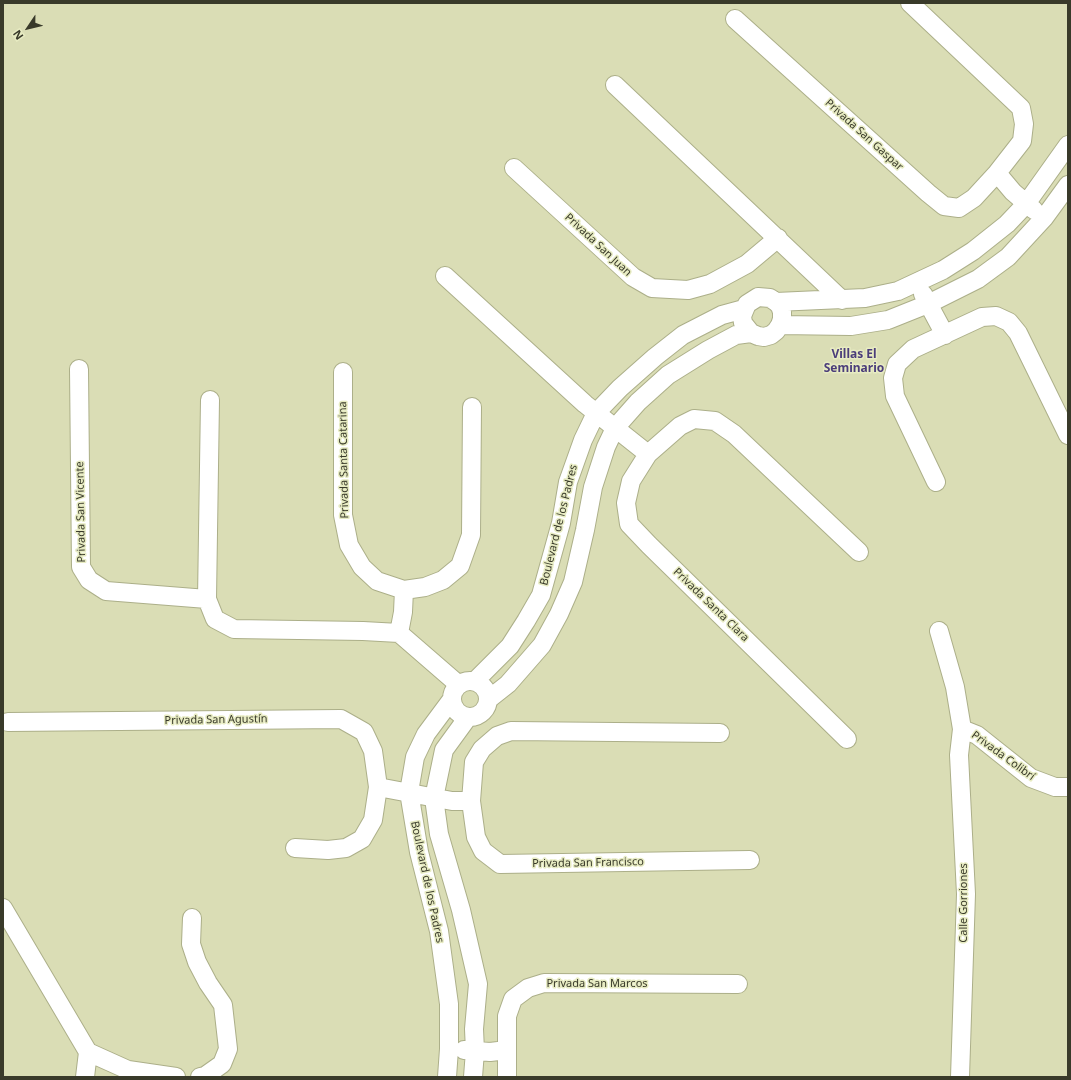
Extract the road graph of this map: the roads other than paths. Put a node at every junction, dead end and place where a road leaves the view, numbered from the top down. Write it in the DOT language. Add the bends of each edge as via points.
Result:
graph roads {
  1 [pos="910,3"];
  2 [pos="735,19"];
  3 [pos="615,85"];
  4 [pos="1068,145"];
  5 [pos="514,168"];
  6 [pos="997,173"];
  7 [pos="1068,185"];
  8 [pos="1026,204"];
  9 [pos="1044,218"];
  10 [pos="778,238"];
  11 [pos="445,276"];
  12 [pos="917,283"];
  13 [pos="842,300"];
  14 [pos="776,302"];
  15 [pos="928,304"];
  16 [pos="744,309"];
  17 [pos="780,325"];
  18 [pos="751,333"];
  19 [pos="945,335"];
  20 [pos="79,369"];
  21 [pos="343,372"];
  22 [pos="210,400"];
  23 [pos="472,407"];
  24 [pos="596,413"];
  25 [pos="615,428"];
  26 [pos="1068,435"];
  27 [pos="648,454"];
  28 [pos="936,482"];
  29 [pos="859,552"];
  30 [pos="404,590"];
  31 [pos="206,599"];
  32 [pos="939,631"];
  33 [pos="399,633"];
  34 [pos="462,688"];
  35 [pos="489,699"];
  36 [pos="468,717"];
  37 [pos="8,722"];
  38 [pos="962,728"];
  39 [pos="720,732"];
  40 [pos="847,739"];
  41 [pos="378,787"];
  42 [pos="1068,787"];
  43 [pos="409,792"];
  44 [pos="434,798"];
  45 [pos="471,802"];
  46 [pos="295,848"];
  47 [pos="750,860"];
  48 [pos="3,908"];
  49 [pos="192,918"];
  50 [pos="738,984"];
  51 [pos="449,1049"];
  52 [pos="507,1050"];
  53 [pos="475,1051"];
  54 [pos="88,1052"];
  55 [pos="85,1077"];
  56 [pos="176,1077"];
  57 [pos="200,1077"];
  58 [pos="447,1077"];
  59 [pos="474,1077"];
  60 [pos="507,1077"];
  61 [pos="960,1077"];
  1 -- 6 [label="street, Privada San Gaspar" via="1021,108 1024,124 1022,141"];
  2 -- 6 [label="street, Privada San Gaspar" via="944,206 959,208 974,198"];
  3 -- 10 [label="street"];
  4 -- 8 [label="street"];
  5 -- 10 [label="street, Privada San Juan" via="633,277 652,288 688,290 710,284 747,264"];
  6 -- 8 [label="street"];
  7 -- 9 [label="street"];
  8 -- 9 [label="street"];
  8 -- 12 [label="street" via="1007,224 973,251"];
  9 -- 15 [label="street" via="1008,257 978,279"];
  10 -- 13 [label="street"];
  11 -- 24 [label="street"];
  12 -- 13 [label="street" via="898,291"];
  12 -- 15 [label="street"];
  13 -- 14 [label="street"];
  14 -- 16 [label="street" via="770,298 758,297"];
  14 -- 17 [label="street" via="782,312"];
  15 -- 17 [label="street" via="888,320 851,326"];
  15 -- 19 [label="street"];
  16 -- 18 [label="street" via="743,323"];
  16 -- 24 [label="street, Boulevard de los Padres" via="722,315 683,335 620,388"];
  17 -- 18 [label="street" via="771,335 764,337"];
  18 -- 25 [label="street" via="736,335 668,375 638,402"];
  19 -- 26 [label="street" via="982,317 996,316 1009,322 1018,333"];
  19 -- 28 [label="street" via="913,349 897,364 893,378 895,396"];
  20 -- 31 [label="street, Privada San Vicente" via="81,567 89,580 106,591"];
  21 -- 30 [label="street, Privada Santa Catarina" via="343,515 349,545 362,567 377,581"];
  22 -- 31 [label="street"];
  23 -- 30 [label="street, Privada Santa Catarina" via="472,535 460,566 443,580 425,587"];
  24 -- 25 [label="street"];
  24 -- 34 [label="street, Boulevard de los Padres" via="582,440 568,482 561,523 541,595 510,646"];
  25 -- 27 [label="street"];
  25 -- 35 [label="street" via="593,487 574,582 560,614 542,645 508,684"];
  27 -- 29 [label="street, Privada Santa Clara" via="680,426 694,419 715,421 734,434"];
  27 -- 40 [label="street, Privada Santa Clara" via="631,481 626,503 629,524"];
  30 -- 33 [label="street"];
  31 -- 33 [label="street" via="215,619 234,630"];
  32 -- 38 [label="street, Calle Gorriones" via="956,687"];
  33 -- 34 [label="street"];
  34 -- 35 [label="street" via="484,687"];
  34 -- 36 [label="street" via="453,706 456,711"];
  34 -- 43 [label="street, Boulevard de los Padres" via="426,734 416,757"];
  35 -- 36 [label="street" via="480,715"];
  36 -- 44 [label="street, Boulevard de los Padres" via="444,750"];
  37 -- 41 [label="street, Privada San Agustín" via="341,719 364,732 373,751"];
  38 -- 42 [label="street, Privada Colibrí" via="977,735 1031,778 1055,787"];
  38 -- 61 [label="street, Calle Gorriones" via="959,755 966,894"];
  39 -- 45 [label="street, Privada San Francisco" via="511,731 497,736 482,749 474,762"];
  41 -- 43 [label="street"];
  41 -- 46 [label="street, Privada San Agustín" via="373,820 362,839 346,848"];
  43 -- 44 [label="street"];
  43 -- 51 [label="street, Boulevard de los Padres" via="419,852 439,931 449,1004"];
  44 -- 45 [label="street" via="452,802"];
  44 -- 53 [label="street, Boulevard de los Padres" via="438,834 461,910 478,984"];
  45 -- 47 [label="street, Privada San Francisco" via="476,837 483,852 500,864"];
  48 -- 54 [label="street"];
  49 -- 57 [label="street" via="192,944 197,962 223,1005 228,1049 222,1064"];
  50 -- 52 [label="street, Privada San Marcos" via="544,983 528,988 513,999 507,1016"];
  51 -- 53 [label="street"];
  51 -- 58 [label="street, Boulevard de los Padres"];
  52 -- 53 [label="street"];
  52 -- 60 [label="street, Privada San Marcos"];
  53 -- 59 [label="street, Boulevard de los Padres"];
  54 -- 55 [label="street"];
  54 -- 56 [label="street" via="128,1070"];
}
